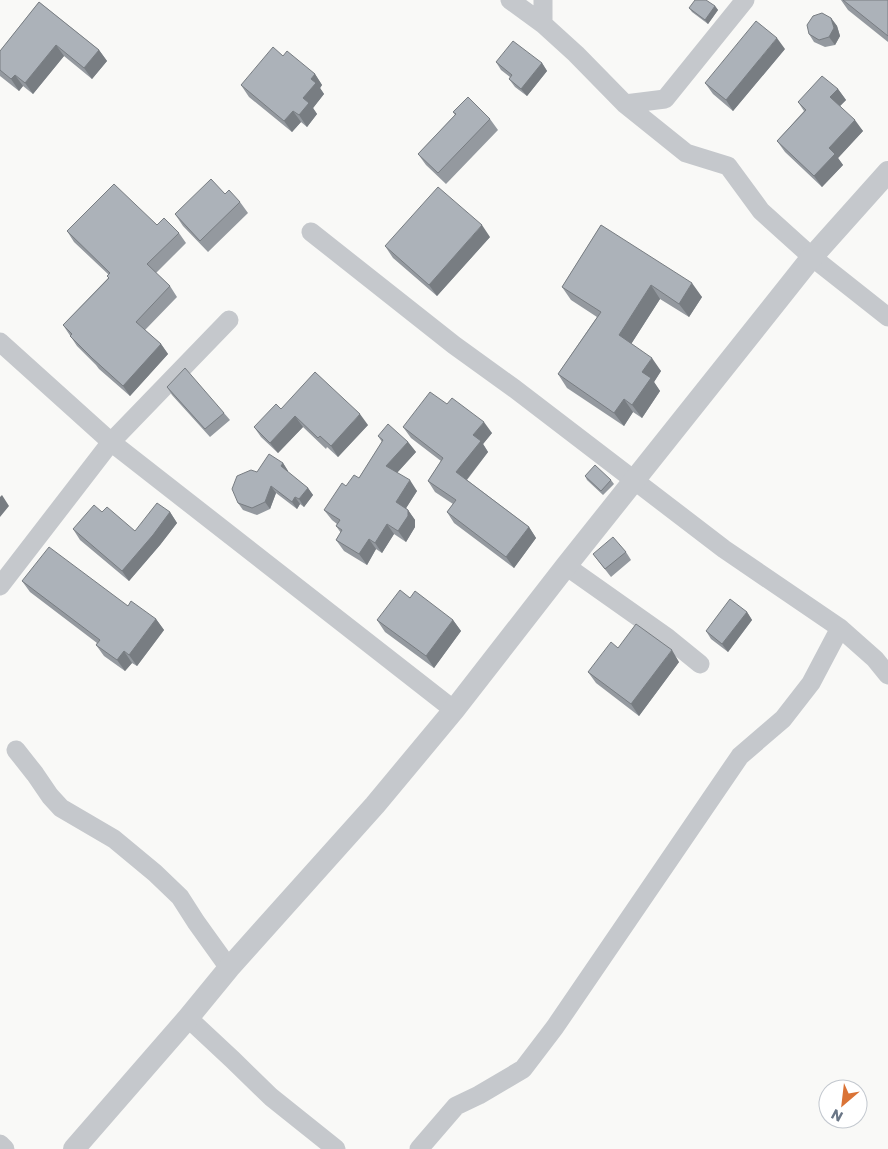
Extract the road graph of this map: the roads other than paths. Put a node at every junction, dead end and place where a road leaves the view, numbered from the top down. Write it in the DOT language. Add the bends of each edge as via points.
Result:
graph roads {
  1 [pos="510,0"];
  2 [pos="543,0"];
  3 [pos="745,0"];
  4 [pos="543,24"];
  5 [pos="625,104"];
  6 [pos="888,172"];
  7 [pos="311,232"];
  8 [pos="812,257"];
  9 [pos="888,317"];
  10 [pos="229,320"];
  11 [pos="0,342"];
  12 [pos="111,442"];
  13 [pos="634,481"];
  14 [pos="566,566"];
  15 [pos="0,586"];
  16 [pos="840,628"];
  17 [pos="700,664"];
  18 [pos="888,675"];
  19 [pos="454,710"];
  20 [pos="16,750"];
  21 [pos="229,968"];
  22 [pos="188,1018"];
  23 [pos="0,1144"];
  24 [pos="5,1149"];
  25 [pos="74,1149"];
  26 [pos="336,1149"];
  27 [pos="419,1149"];
  1 -- 4 [label="street"];
  2 -- 4 [label="street"];
  3 -- 5 [label="street" via="665,99"];
  4 -- 5 [label="street"];
  5 -- 8 [label="street" via="686,153 728,166 761,211"];
  6 -- 8 [label="street"];
  7 -- 13 [label="street"];
  8 -- 9 [label="street"];
  8 -- 13 [label="street"];
  10 -- 12 [label="street"];
  11 -- 12 [label="street"];
  12 -- 15 [label="street"];
  12 -- 19 [label="street"];
  13 -- 14 [label="street"];
  13 -- 16 [label="street" via="724,549"];
  14 -- 17 [label="street"];
  14 -- 19 [label="street"];
  16 -- 18 [label="street"];
  16 -- 27 [label="street" via="811,683 782,719 740,756 556,1027 523,1069 456,1106"];
  19 -- 21 [label="street" via="375,805"];
  20 -- 21 [label="street" via="61,808 114,839 180,897"];
  21 -- 22 [label="street"];
  22 -- 25 [label="street"];
  22 -- 26 [label="street" via="272,1097"];
  23 -- 24 [label="street"];
}
